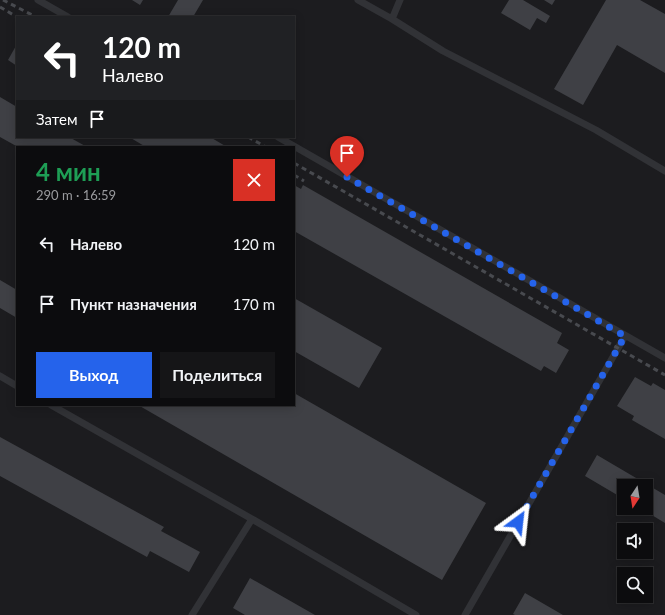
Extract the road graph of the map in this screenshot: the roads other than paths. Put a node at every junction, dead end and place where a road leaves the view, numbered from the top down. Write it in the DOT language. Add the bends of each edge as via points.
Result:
graph roads {
  1 [pos="38,0"];
  2 [pos="358,0"];
  3 [pos="400,0"];
  4 [pos="66,16"];
  5 [pos="392,18"];
  6 [pos="280,138"];
  7 [pos="294,146"];
  8 [pos="295,147"];
  9 [pos="665,171"];
  10 [pos="625,336"];
  11 [pos="665,358"];
  12 [pos="0,376"];
  13 [pos="16,385"];
  14 [pos="53,406"];
  15 [pos="252,519"];
  16 [pos="192,615"];
  17 [pos="416,615"];
  18 [pos="465,615"];
  1 -- 4 [label="lane"];
  2 -- 5 [label="lane"];
  3 -- 5 [label="lane"];
  5 -- 9 [label="lane" via="443,51 596,130"];
  6 -- 7 [label="lane"];
  8 -- 10 [label="lane"];
  10 -- 11 [label="lane"];
  10 -- 18 [label="lane"];
  12 -- 13 [label="lane"];
  14 -- 15 [label="lane"];
  15 -- 16 [label="lane"];
  15 -- 17 [label="lane"];
}
